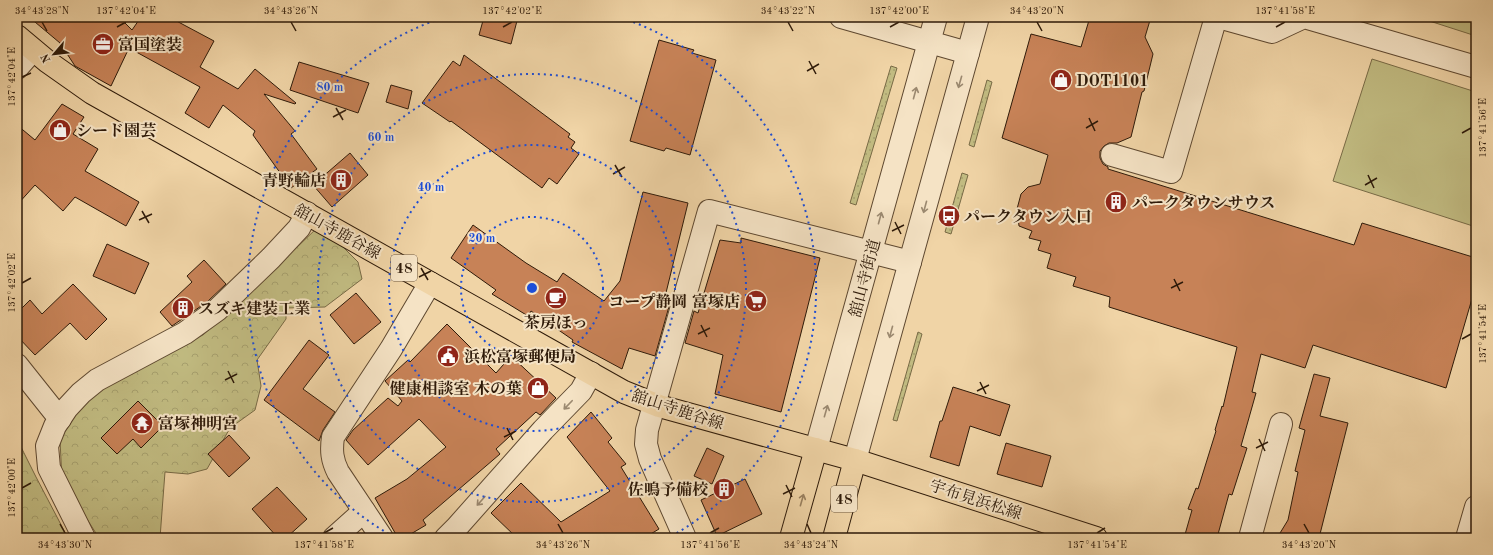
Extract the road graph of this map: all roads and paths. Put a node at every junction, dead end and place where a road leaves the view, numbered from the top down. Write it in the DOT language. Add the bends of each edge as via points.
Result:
graph roads {
  1 [pos="841,17"];
  2 [pos="936,17"];
  3 [pos="978,17"];
  4 [pos="1217,17"];
  5 [pos="929,42"];
  6 [pos="25,43"];
  7 [pos="968,53"];
  8 [pos="1476,67"];
  9 [pos="17,68"];
  10 [pos="1112,155"];
  11 [pos="306,213"];
  12 [pos="871,251"];
  13 [pos="910,262"];
  14 [pos="430,283"];
  15 [pos="17,365"];
  16 [pos="591,373"];
  17 [pos="654,405"];
  18 [pos="60,418"];
  19 [pos="1281,424"];
  20 [pos="816,449"];
  21 [pos="855,460"];
  22 [pos="1476,507"];
  23 [pos="364,511"];
  24 [pos="84,538"];
  25 [pos="334,538"];
  26 [pos="382,538"];
  27 [pos="446,538"];
  28 [pos="685,538"];
  29 [pos="791,538"];
  30 [pos="834,538"];
  31 [pos="1096,538"];
  32 [pos="1250,538"];
  33 [pos="1467,538"];
  1 -- 5 [label="street"];
  2 -- 5 [label="street, 舘山寺街道"];
  3 -- 7 [label="street"];
  4 -- 8 [label="street" via="1272,32 1304,17"];
  4 -- 10 [label="street" via="1171,172"];
  5 -- 7 [label="street"];
  12 -- 5 [label="street, 舘山寺街道, one-way"];
  6 -- 9 [label="street"];
  6 -- 11 [label="main road, 舘山寺鹿谷線 / 48" via="92,93"];
  7 -- 13 [label="street, one-way"];
  11 -- 14 [label="main road, 舘山寺鹿谷線 / 48"];
  11 -- 18 [label="street" via="299,228 217,310 185,333 97,380 80,393"];
  12 -- 13 [label="street"];
  12 -- 17 [label="street" via="709,211"];
  20 -- 12 [label="street, 舘山寺街道, one-way"];
  13 -- 21 [label="street, one-way"];
  14 -- 16 [label="main road, 舘山寺鹿谷線 / 48"];
  14 -- 23 [label="street" via="391,349 333,437 333,462"];
  15 -- 18 [label="street"];
  16 -- 17 [label="main road, 舘山寺鹿谷線 / 48"];
  16 -- 27 [label="street, one-way" via="579,393"];
  17 -- 20 [label="main road, 舘山寺鹿谷線 / 48"];
  17 -- 28 [label="street" via="646,444 650,459"];
  18 -- 24 [label="street" via="47,446 48,468"];
  19 -- 32 [label="street"];
  20 -- 21 [label="main road, 舘山寺鹿谷線 / 48"];
  29 -- 20 [label="main road, 舘山寺街道, one-way"];
  21 -- 30 [label="main road, 48"];
  21 -- 31 [label="main road, 宇布見浜松線"];
  22 -- 33 [label="street"];
  23 -- 25 [label="street"];
  23 -- 26 [label="street"];
}
